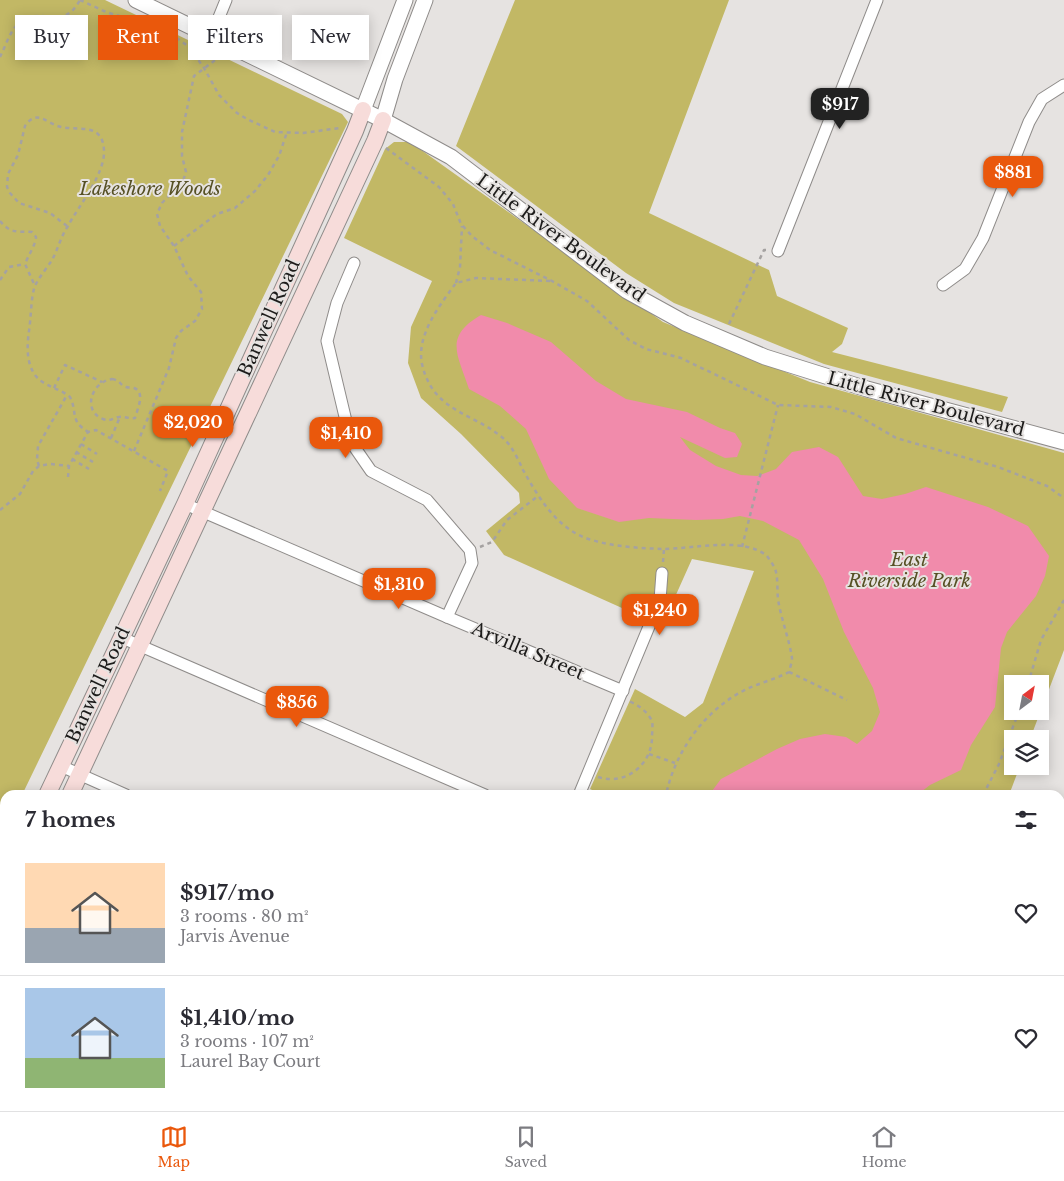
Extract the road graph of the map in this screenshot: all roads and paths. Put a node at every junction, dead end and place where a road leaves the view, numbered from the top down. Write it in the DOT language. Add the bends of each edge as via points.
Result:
graph roads {
  1 [pos="80,0"];
  2 [pos="136,0"];
  3 [pos="226,0"];
  4 [pos="405,0"];
  5 [pos="425,0"];
  6 [pos="877,0"];
  7 [pos="220,15"];
  8 [pos="188,26"];
  9 [pos="0,57"];
  10 [pos="215,60"];
  11 [pos="259,60"];
  12 [pos="204,68"];
  13 [pos="1064,85"];
  14 [pos="362,110"];
  15 [pos="383,120"];
  16 [pos="344,127"];
  17 [pos="287,132"];
  18 [pos="0,221"];
  19 [pos="462,224"];
  20 [pos="67,226"];
  21 [pos="174,246"];
  22 [pos="778,251"];
  23 [pos="354,263"];
  24 [pos="25,264"];
  25 [pos="0,280"];
  26 [pos="552,281"];
  27 [pos="456,283"];
  28 [pos="943,285"];
  29 [pos="35,286"];
  30 [pos="729,324"];
  31 [pos="102,382"];
  32 [pos="54,388"];
  33 [pos="67,395"];
  34 [pos="778,405"];
  35 [pos="120,417"];
  36 [pos="88,432"];
  37 [pos="111,438"];
  38 [pos="1064,442"];
  39 [pos="81,444"];
  40 [pos="134,451"];
  41 [pos="76,452"];
  42 [pos="97,454"];
  43 [pos="72,459"];
  44 [pos="93,462"];
  45 [pos="39,466"];
  46 [pos="69,466"];
  47 [pos="89,469"];
  48 [pos="68,477"];
  49 [pos="160,491"];
  50 [pos="538,496"];
  51 [pos="185,504"];
  52 [pos="0,510"];
  53 [pos="203,511"];
  54 [pos="742,547"];
  55 [pos="470,550"];
  56 [pos="662,573"];
  57 [pos="1064,600"];
  58 [pos="448,618"];
  59 [pos="120,638"];
  60 [pos="140,646"];
  61 [pos="789,672"];
  62 [pos="1031,675"];
  63 [pos="622,694"];
  64 [pos="847,700"];
  65 [pos="1016,720"];
  66 [pos="649,754"];
  67 [pos="675,763"];
  68 [pos="61,766"];
  69 [pos="588,774"];
  70 [pos="79,775"];
  71 [pos="49,790"];
  72 [pos="72,790"];
  73 [pos="114,790"];
  74 [pos="473,790"];
  75 [pos="581,790"];
  76 [pos="667,790"];
  77 [pos="986,790"];
  1 -- 9 [label="path" via="65,17 40,15 21,22 11,33"];
  1 -- 12 [label="path" via="173,35 189,47"];
  2 -- 8 [label="street, Little River Boulevard"];
  3 -- 7 [label="street"];
  4 -- 14 [label="street, Banwell Road"];
  5 -- 15 [label="street, Banwell Road"];
  6 -- 22 [label="street"];
  10 -- 12 [label="path"];
  11 -- 14 [label="street, Little River Boulevard"];
  12 -- 17 [label="path" via="219,95 237,112 275,132"];
  12 -- 21 [label="path" via="194,76 182,132 186,172 183,181 162,203 157,214 160,226"];
  13 -- 28 [label="street" via="1042,99 1029,122 983,238 965,269"];
  14 -- 15 [label="street, Little River Boulevard"];
  14 -- 51 [label="main road, Banwell Road"];
  15 -- 38 [label="street, Little River Boulevard" via="451,157 627,291 685,323 765,357 867,389"];
  15 -- 53 [label="main road, Banwell Road"];
  16 -- 17 [label="path"];
  17 -- 21 [label="path" via="279,156 256,191 235,208 217,214"];
  18 -- 24 [label="path" via="13,232 34,234 36,240"];
  19 -- 27 [label="path"];
  20 -- 20 [label="path" via="97,177 104,157 103,145 97,134 87,128 62,127 44,118 35,118 25,126 18,155 8,174 7,187 19,203 50,213"];
  20 -- 29 [label="path"];
  21 -- 40 [label="path" via="188,276 201,292 202,309 195,321 176,338 169,368"];
  22 -- 30 [label="path" via="764,250"];
  23 -- 55 [label="street" via="337,303 327,342 350,442 371,471 427,500"];
  24 -- 25 [label="path" via="9,267"];
  24 -- 29 [label="path"];
  26 -- 27 [label="path" via="476,278"];
  27 -- 50 [label="path" via="423,338 422,363 430,386 442,401 504,439"];
  29 -- 32 [label="path" via="29,360 40,380"];
  31 -- 32 [label="path" via="66,365"];
  31 -- 35 [label="path" via="91,398 93,410 104,420"];
  31 -- 35 [label="path" via="118,380 139,391 135,418"];
  32 -- 33 [label="path"];
  33 -- 36 [label="path" via="72,401 74,418"];
  33 -- 45 [label="path" via="38,446"];
  34 -- 54 [label="path"];
  35 -- 37 [label="path"];
  36 -- 37 [label="path" via="96,430"];
  36 -- 39 [label="path"];
  37 -- 40 [label="path"];
  39 -- 41 [label="path"];
  39 -- 42 [label="path"];
  40 -- 49 [label="path" via="168,471"];
  41 -- 43 [label="path"];
  41 -- 44 [label="path"];
  43 -- 46 [label="path"];
  43 -- 47 [label="path"];
  45 -- 46 [label="path"];
  45 -- 52 [label="path" via="20,494"];
  46 -- 48 [label="path"];
  50 -- 54 [label="path" via="564,527 590,540 618,546 664,549"];
  50 -- 55 [label="path" via="508,520 492,542"];
  51 -- 53 [label="street, Arvilla Street"];
  51 -- 59 [label="main road, Banwell Road"];
  53 -- 58 [label="street, Arvilla Street"];
  53 -- 60 [label="main road, Banwell Road"];
  54 -- 61 [label="path" via="756,549 768,557 776,570 782,620 792,659"];
  55 -- 58 [label="street" via="472,563"];
  56 -- 63 [label="street" via="660,600"];
  57 -- 62 [label="path" via="1041,640"];
  58 -- 63 [label="street, Arvilla Street"];
  59 -- 60 [label="street"];
  59 -- 68 [label="main road, Banwell Road"];
  60 -- 70 [label="main road, Banwell Road"];
  60 -- 74 [label="street"];
  61 -- 64 [label="path"];
  61 -- 67 [label="path" via="722,702 693,734"];
  63 -- 66 [label="path" via="640,706 652,722"];
  63 -- 69 [label="street"];
  65 -- 77 [label="path"];
  66 -- 67 [label="path"];
  66 -- 69 [label="path" via="638,770 622,778"];
  67 -- 76 [label="path"];
  68 -- 70 [label="street"];
  68 -- 71 [label="main road, Banwell Road"];
  69 -- 75 [label="street"];
  70 -- 72 [label="main road, Banwell Road"];
  70 -- 73 [label="street"];
}
